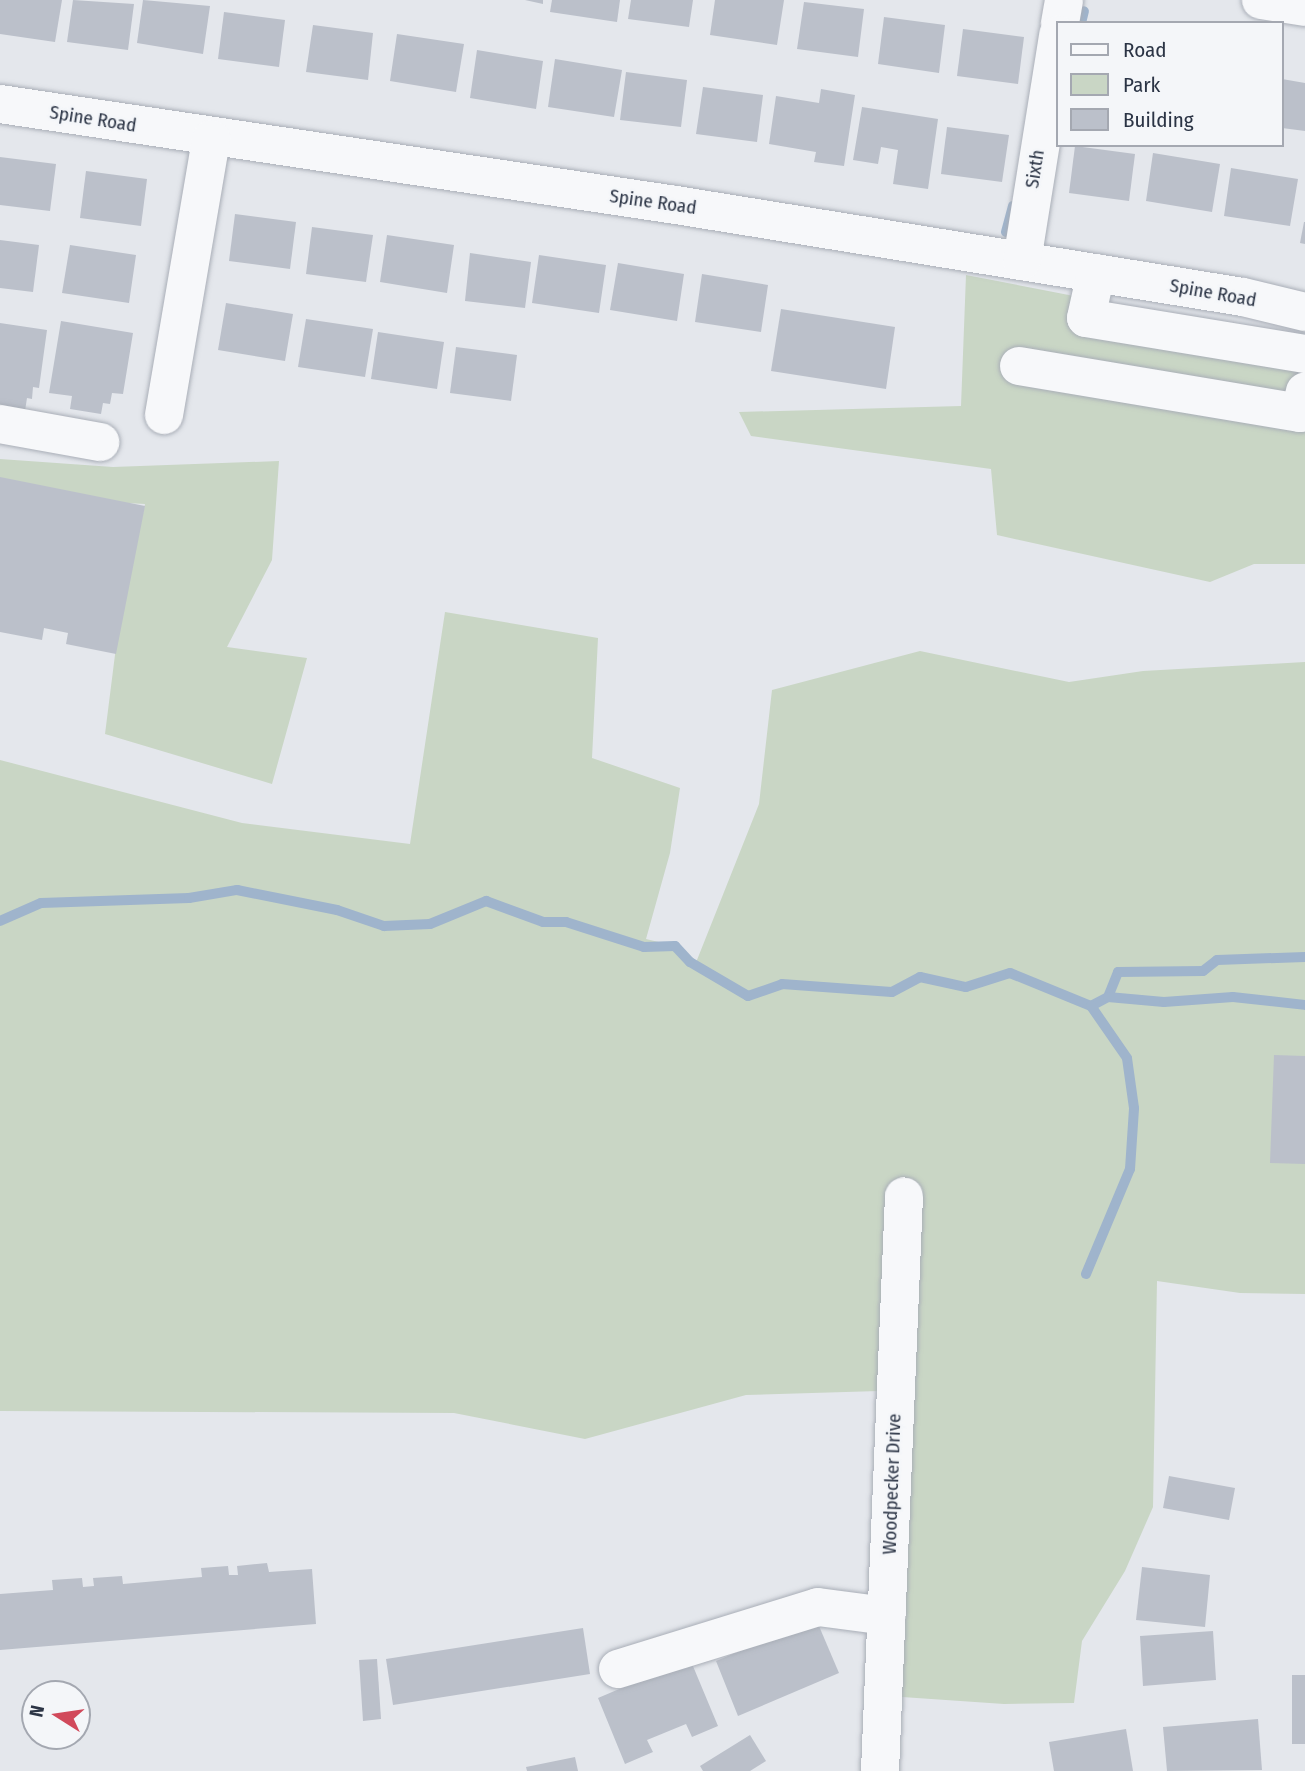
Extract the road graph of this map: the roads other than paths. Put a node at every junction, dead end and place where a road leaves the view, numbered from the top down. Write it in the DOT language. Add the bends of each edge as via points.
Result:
graph roads {
  1 [pos="1064,0"];
  2 [pos="1261,0"];
  3 [pos="1305,7"];
  4 [pos="1060,21"];
  5 [pos="1056,48"];
  6 [pos="0,104"];
  7 [pos="211,139"];
  8 [pos="1022,261"];
  9 [pos="1097,273"];
  10 [pos="1305,312"];
  11 [pos="1305,354"];
  12 [pos="1019,366"];
  13 [pos="1305,392"];
  14 [pos="164,415"];
  15 [pos="0,424"];
  16 [pos="100,442"];
  17 [pos="904,1197"];
  18 [pos="886,1616"];
  19 [pos="618,1669"];
  20 [pos="880,1771"];
  1 -- 4 [label="street"];
  2 -- 3 [label="street"];
  5 -- 8 [label="street, Sixth"];
  6 -- 7 [label="street, Spine Road"];
  7 -- 8 [label="street, Spine Road" via="662,203"];
  7 -- 14 [label="street"];
  8 -- 9 [label="street, Spine Road"];
  9 -- 10 [label="street, Spine Road"];
  9 -- 11 [label="street" via="1086,318"];
  12 -- 13 [label="street" via="1300,413"];
  15 -- 16 [label="street"];
  17 -- 18 [label="street, Woodpecker Drive"];
  18 -- 19 [label="street" via="818,1607"];
  18 -- 20 [label="street, Woodpecker Drive"];
}
